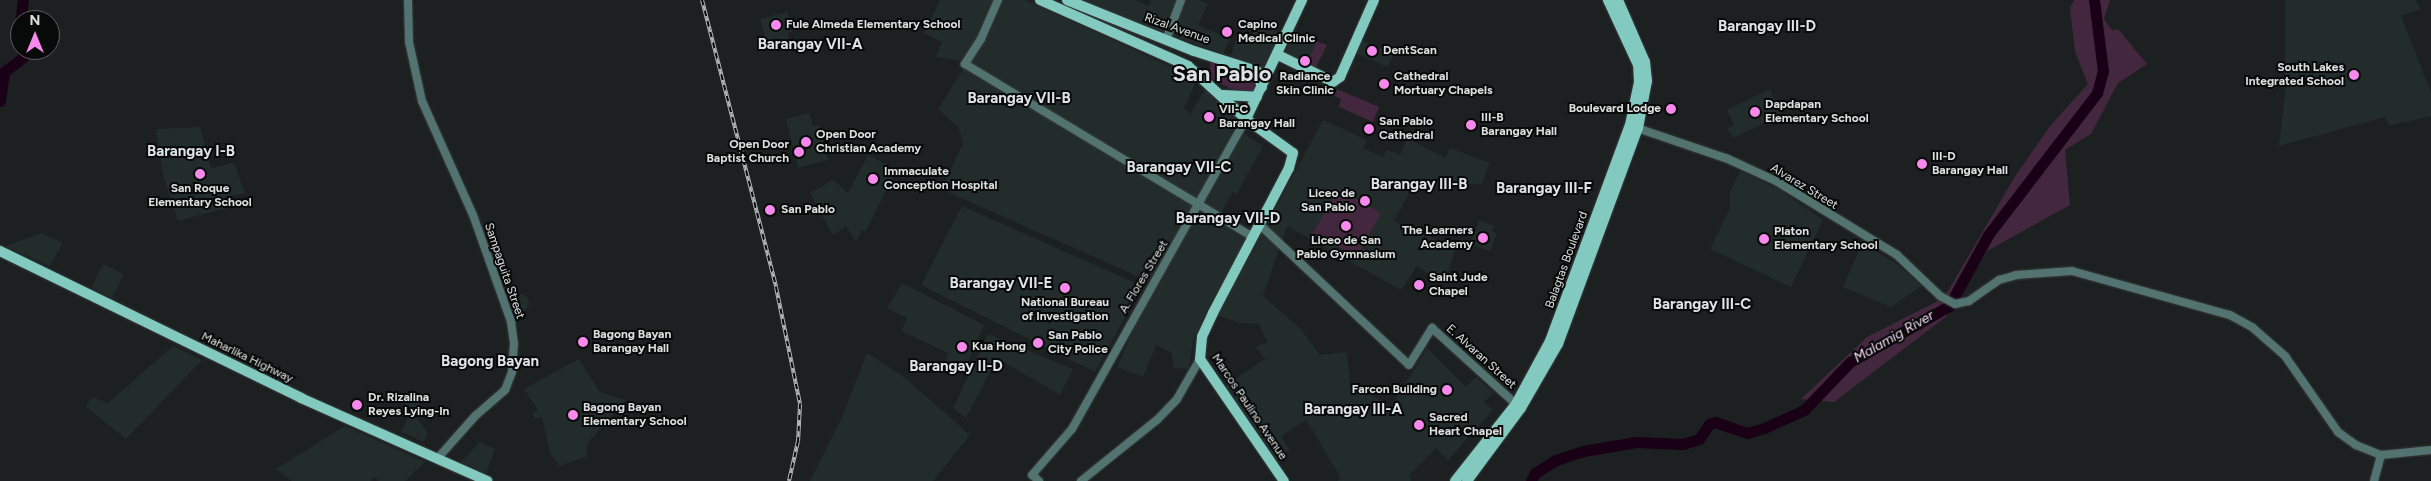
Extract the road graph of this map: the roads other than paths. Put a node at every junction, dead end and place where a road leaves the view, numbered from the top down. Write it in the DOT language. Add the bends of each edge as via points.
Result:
graph roads {
  1 [pos="408,0"];
  2 [pos="998,0"];
  3 [pos="1040,0"];
  4 [pos="1067,0"];
  5 [pos="1181,0"];
  6 [pos="1302,0"];
  7 [pos="1374,0"];
  8 [pos="1608,0"];
  9 [pos="1618,0"];
  10 [pos="1166,40"];
  11 [pos="1278,55"];
  12 [pos="1257,71"];
  13 [pos="1268,74"];
  14 [pos="1262,87"];
  15 [pos="1223,96"];
  16 [pos="1257,97"];
  17 [pos="1246,119"];
  18 [pos="1634,127"];
  19 [pos="1200,204"];
  20 [pos="1260,225"];
  21 [pos="1253,237"];
  22 [pos="0,252"];
  23 [pos="1200,359"];
  24 [pos="1518,406"];
  25 [pos="2431,450"];
  26 [pos="2381,455"];
  27 [pos="438,458"];
  28 [pos="1480,458"];
  29 [pos="487,481"];
  30 [pos="1039,481"];
  31 [pos="1081,481"];
  32 [pos="1284,481"];
  33 [pos="1455,481"];
  34 [pos="1467,481"];
  35 [pos="2374,481"];
  1 -- 27 [label="street, Sampaguita Street" via="409,42 422,101 460,185 511,322 514,343 512,372 505,390 476,415"];
  2 -- 19 [label="street" via="981,39 965,64"];
  3 -- 15 [label="main road" via="1188,66"];
  4 -- 10 [label="main road, Rizal Avenue"];
  5 -- 10 [label="street"];
  6 -- 11 [label="main road"];
  7 -- 11 [label="main road" via="1340,77 1333,82"];
  8 -- 18 [label="main road, Balagtas Boulevard" via="1638,64"];
  9 -- 18 [label="main road, Balagtas Boulevard" via="1646,62 1647,81"];
  10 -- 12 [label="main road, Rizal Avenue"];
  11 -- 13 [label="main road"];
  12 -- 13 [label="main road, Rizal Avenue"];
  12 -- 14 [label="main road"];
  13 -- 14 [label="main road"];
  14 -- 16 [label="main road"];
  15 -- 16 [label="main road"];
  15 -- 17 [label="main road"];
  16 -- 17 [label="main road"];
  17 -- 19 [label="street, A. Flores Street"];
  17 -- 20 [label="main road, Marcos Paulino Avenue" via="1291,149 1294,157"];
  18 -- 24 [label="main road, Balagtas Boulevard" via="1550,341"];
  18 -- 26 [label="street, Alvarez Street" via="1728,158 1776,181 1897,255 1940,296 1963,304 1999,280 2016,275 2072,271 2230,315 2253,328 2285,356 2338,432 2356,445"];
  19 -- 21 [label="street"];
  19 -- 30 [label="street, A. Flores Street" via="1072,429 1032,475"];
  20 -- 21 [label="main road, Marcos Paulino Avenue"];
  20 -- 24 [label="street, E. Alvaran Street" via="1408,365 1432,328"];
  21 -- 23 [label="main road, Marcos Paulino Avenue" via="1202,337"];
  22 -- 27 [label="main road, Maharlika Highway" via="301,398"];
  23 -- 31 [label="street" via="1177,399 1163,414"];
  23 -- 32 [label="main road, Marcos Paulino Avenue"];
  24 -- 28 [label="main road, Balagtas Boulevard"];
  25 -- 26 [label="street"];
  26 -- 35 [label="street"];
  27 -- 29 [label="main road, Maharlika Highway"];
  28 -- 33 [label="main road, Balagtas Boulevard"];
  28 -- 34 [label="main road, Balagtas Boulevard"];
}
